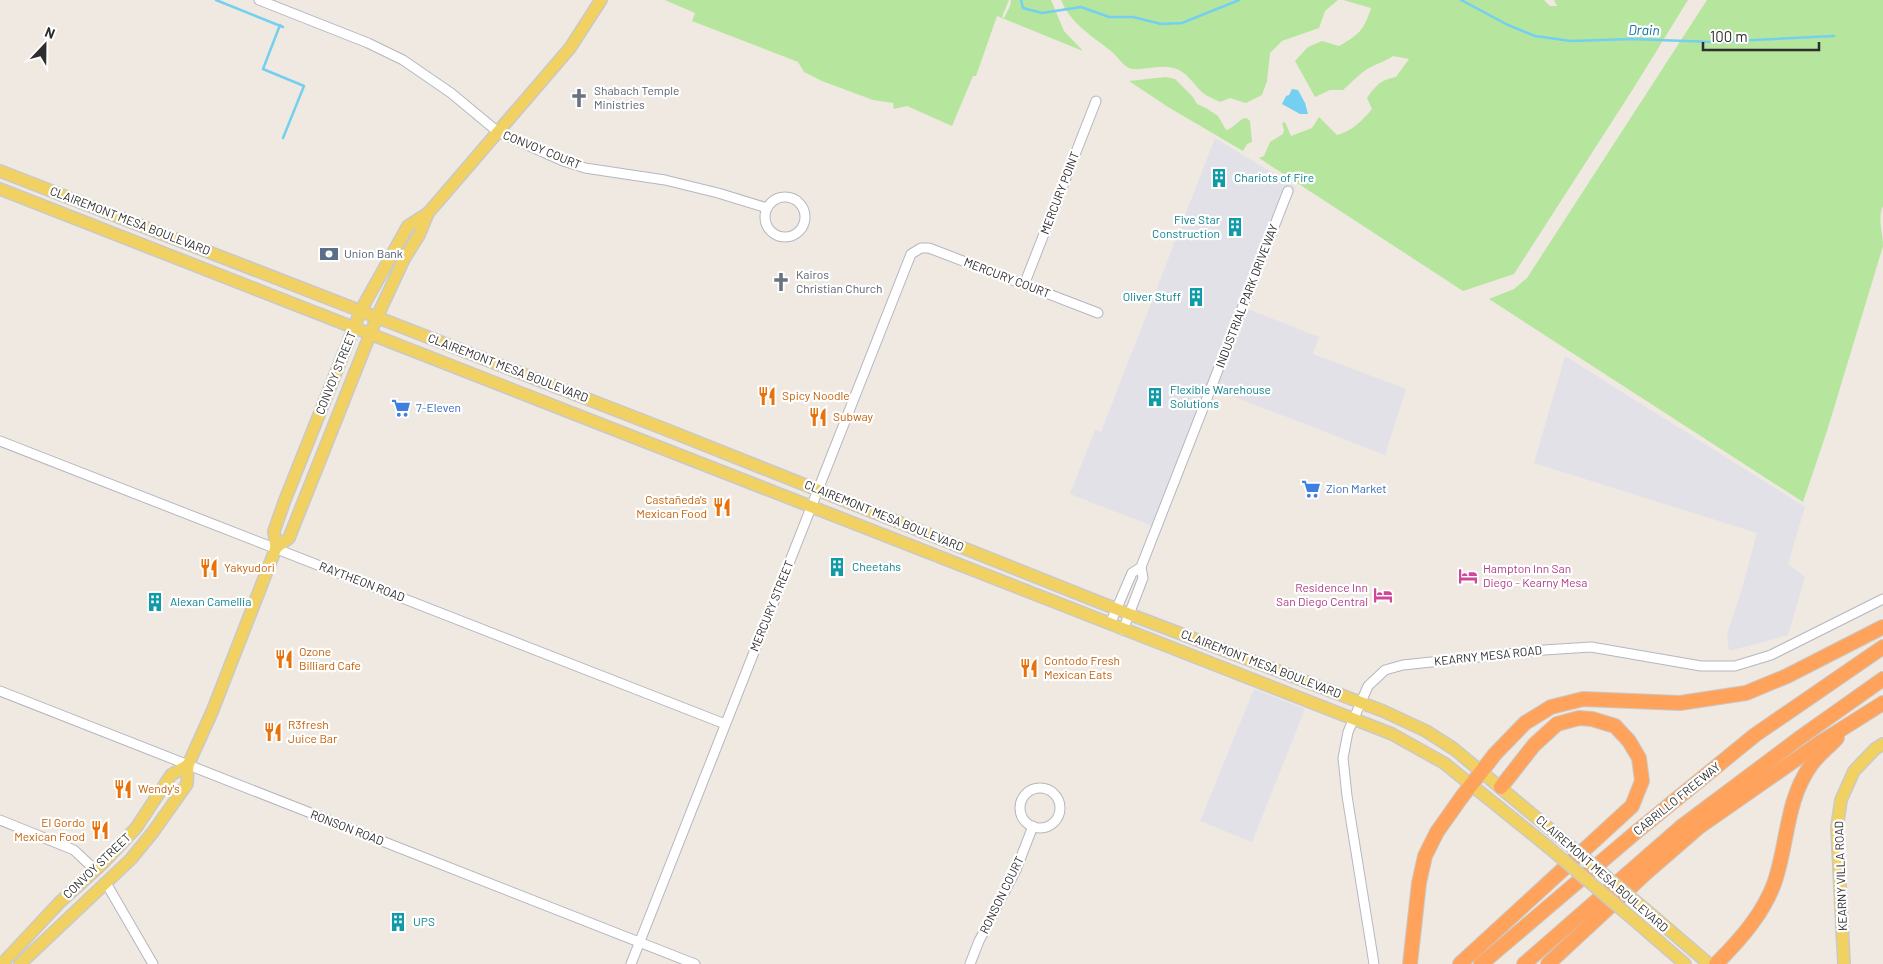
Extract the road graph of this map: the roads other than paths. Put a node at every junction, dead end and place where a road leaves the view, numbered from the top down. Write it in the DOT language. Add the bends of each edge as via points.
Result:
graph roads {
  1 [pos="258,0"];
  2 [pos="601,0"];
  3 [pos="1096,101"];
  4 [pos="498,132"];
  5 [pos="0,171"];
  6 [pos="0,189"];
  7 [pos="1288,191"];
  8 [pos="767,208"];
  9 [pos="428,213"];
  10 [pos="916,250"];
  11 [pos="1024,285"];
  12 [pos="362,310"];
  13 [pos="1098,313"];
  14 [pos="377,317"];
  15 [pos="355,327"];
  16 [pos="370,333"];
  17 [pos="0,441"];
  18 [pos="818,490"];
  19 [pos="810,508"];
  20 [pos="276,548"];
  21 [pos="1141,568"];
  22 [pos="1883,599"];
  23 [pos="1116,609"];
  24 [pos="1129,614"];
  25 [pos="1110,624"];
  26 [pos="1883,627"];
  27 [pos="1123,630"];
  28 [pos="1883,647"];
  29 [pos="1883,679"];
  30 [pos="0,691"];
  31 [pos="1360,702"];
  32 [pos="1883,703"];
  33 [pos="1353,718"];
  34 [pos="1856,720"];
  35 [pos="725,724"];
  36 [pos="1883,744"];
  37 [pos="188,765"];
  38 [pos="1482,771"];
  39 [pos="1472,784"];
  40 [pos="1501,786"];
  41 [pos="0,820"];
  42 [pos="1033,826"];
  43 [pos="136,828"];
  44 [pos="95,870"];
  45 [pos="106,883"];
  46 [pos="61,925"];
  47 [pos="1579,936"];
  48 [pos="640,942"];
  49 [pos="2,964"];
  50 [pos="20,964"];
  51 [pos="153,964"];
  52 [pos="631,964"];
  53 [pos="695,964"];
  54 [pos="970,964"];
  55 [pos="1374,964"];
  56 [pos="1410,964"];
  57 [pos="1460,964"];
  58 [pos="1482,964"];
  59 [pos="1524,964"];
  60 [pos="1548,964"];
  61 [pos="1563,964"];
  62 [pos="1685,964"];
  63 [pos="1709,964"];
  64 [pos="1716,964"];
  65 [pos="1844,964"];
  1 -- 4 [label="street, CONVOY COURT" via="403,60 446,89"];
  2 -- 4 [label="main road, CONVOY STREET" via="570,48"];
  3 -- 11 [label="street, MERCURY POINT"];
  4 -- 8 [label="street, CONVOY COURT" via="585,168 665,180"];
  4 -- 9 [label="main road, CONVOY STREET"];
  5 -- 12 [label="main road, CLAIREMONT MESA BOULEVARD"];
  6 -- 15 [label="main road, CLAIREMONT MESA BOULEVARD"];
  7 -- 21 [label="street, INDUSTRIAL PARK DRIVEWAY"];
  8 -- 8 [label="street" via="766,224 773,234 786,237 799,232 803,226 805,214 794,199 782,197"];
  9 -- 12 [label="main road, CONVOY STREET" via="408,226"];
  9 -- 14 [label="main road, CONVOY STREET"];
  10 -- 11 [label="street, MERCURY COURT" via="929,248"];
  10 -- 18 [label="street, MERCURY STREET" via="911,254"];
  11 -- 13 [label="street, MERCURY COURT"];
  12 -- 14 [label="main road, CLAIREMONT MESA BOULEVARD"];
  12 -- 15 [label="main road, CONVOY STREET"];
  14 -- 16 [label="main road, CONVOY STREET"];
  14 -- 18 [label="main road, CLAIREMONT MESA BOULEVARD"];
  15 -- 16 [label="main road, CLAIREMONT MESA BOULEVARD"];
  15 -- 20 [label="main road, CONVOY STREET" via="274,531"];
  16 -- 19 [label="main road, CLAIREMONT MESA BOULEVARD"];
  16 -- 20 [label="main road, CONVOY STREET" via="289,538"];
  17 -- 20 [label="street, RAYTHEON ROAD"];
  18 -- 19 [label="street, MERCURY STREET"];
  18 -- 23 [label="main road, CLAIREMONT MESA BOULEVARD"];
  19 -- 25 [label="main road, CLAIREMONT MESA BOULEVARD"];
  19 -- 35 [label="street, MERCURY STREET"];
  20 -- 35 [label="street, RAYTHEON ROAD"];
  20 -- 37 [label="main road, CONVOY STREET" via="216,703"];
  21 -- 23 [label="street, INDUSTRIAL PARK DRIVEWAY" via="1132,572"];
  21 -- 24 [label="street, INDUSTRIAL PARK DRIVEWAY" via="1143,578"];
  22 -- 31 [label="street, KEARNY MESA ROAD" via="1771,655 1735,666 1701,666 1591,647 1544,650 1403,665 1385,670 1368,686"];
  23 -- 24 [label="main road, CLAIREMONT MESA BOULEVARD"];
  23 -- 25 [label="street, INDUSTRIAL PARK DRIVEWAY"];
  24 -- 27 [label="street, INDUSTRIAL PARK DRIVEWAY"];
  24 -- 31 [label="main road, CLAIREMONT MESA BOULEVARD"];
  25 -- 27 [label="main road, CLAIREMONT MESA BOULEVARD"];
  26 -- 38 [label="highway" via="1746,693 1680,703 1583,699 1551,707 1525,724"];
  27 -- 33 [label="main road, CLAIREMONT MESA BOULEVARD"];
  28 -- 58 [label="highway, CABRILLO FREEWAY" via="1747,741"];
  29 -- 59 [label="highway, CABRILLO FREEWAY" via="1681,827"];
  30 -- 37 [label="street, RONSON ROAD"];
  31 -- 33 [label="street, KEARNY MESA ROAD"];
  31 -- 38 [label="main road, CLAIREMONT MESA BOULEVARD" via="1426,731"];
  32 -- 34 [label="highway"];
  33 -- 39 [label="main road, CLAIREMONT MESA BOULEVARD" via="1408,742"];
  33 -- 55 [label="street, KEARNY MESA ROAD" via="1343,758"];
  34 -- 47 [label="highway" via="1699,827"];
  34 -- 64 [label="highway" via="1811,765 1793,800 1775,880 1766,901 1753,922"];
  35 -- 48 [label="street, MERCURY STREET"];
  36 -- 65 [label="main road, KEARNY VILLA ROAD" via="1854,770 1841,800 1837,827"];
  37 -- 43 [label="main road, CONVOY STREET" via="171,775"];
  37 -- 45 [label="main road, CONVOY STREET" via="187,784 174,803 144,844"];
  37 -- 48 [label="street, RONSON ROAD"];
  38 -- 39 [label="highway"];
  38 -- 40 [label="main road, CLAIREMONT MESA BOULEVARD"];
  39 -- 56 [label="highway" via="1437,832 1425,856"];
  39 -- 62 [label="main road, CLAIREMONT MESA BOULEVARD, bridge"];
  40 -- 57 [label="highway" via="1534,745 1557,724 1579,718 1615,726 1629,741 1638,758 1642,781 1632,806"];
  40 -- 63 [label="main road, CLAIREMONT MESA BOULEVARD, bridge"];
  41 -- 44 [label="street" via="74,850"];
  42 -- 42 [label="street" via="1051,824 1059,812 1058,798 1047,789 1033,789 1020,803 1022,817"];
  42 -- 54 [label="street, RONSON COURT" via="1016,870"];
  43 -- 44 [label="main road, CONVOY STREET"];
  43 -- 45 [label="main road" via="108,870"];
  44 -- 46 [label="main road" via="94,883 63,914"];
  44 -- 49 [label="main road, CONVOY STREET"];
  45 -- 46 [label="main road, CONVOY STREET"];
  45 -- 51 [label="street"];
  46 -- 50 [label="main road, CONVOY STREET"];
  47 -- 60 [label="highway"];
  47 -- 61 [label="highway"];
  48 -- 52 [label="street, MERCURY STREET"];
  48 -- 53 [label="street, RONSON ROAD"];
}
